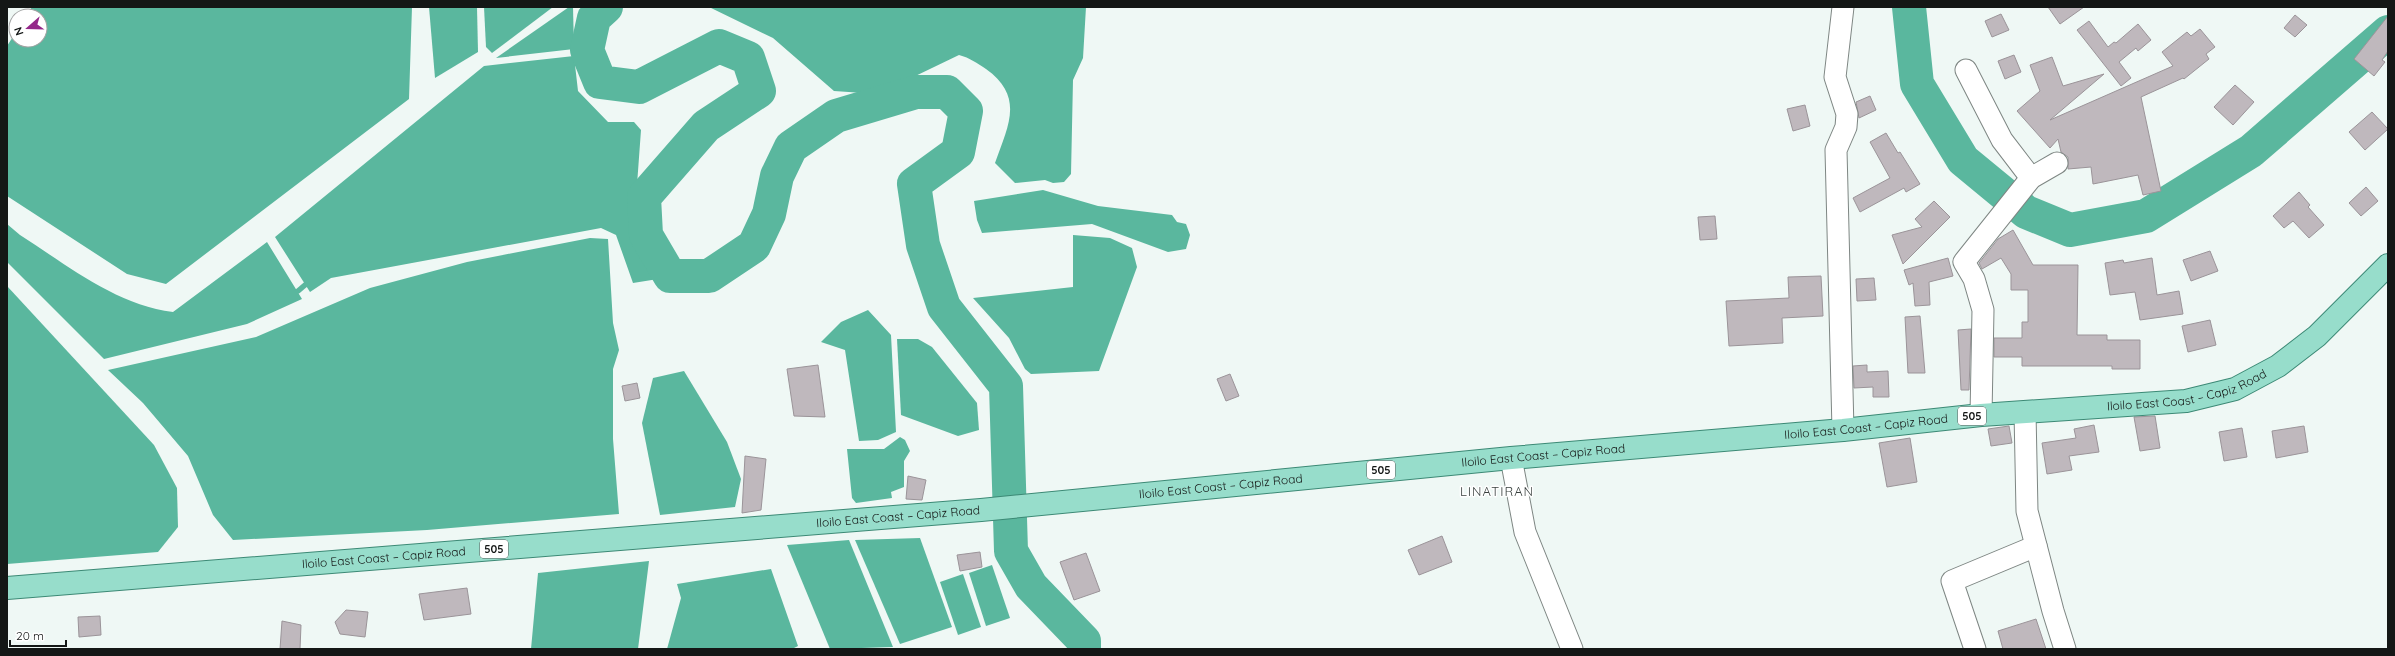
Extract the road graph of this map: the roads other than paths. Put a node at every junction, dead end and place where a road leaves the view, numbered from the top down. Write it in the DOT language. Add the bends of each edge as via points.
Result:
graph roads {
  1 [pos="1843,7"];
  2 [pos="1966,70"];
  3 [pos="2057,163"];
  4 [pos="2031,178"];
  5 [pos="2388,265"];
  6 [pos="2025,412"];
  7 [pos="1981,415"];
  8 [pos="1843,430"];
  9 [pos="1511,458"];
  10 [pos="2036,546"];
  11 [pos="7,588"];
  12 [pos="1572,649"];
  13 [pos="1975,649"];
  14 [pos="2065,649"];
  1 -- 8 [label="street" via="1835,77 1847,114 1846,127 1836,150"];
  2 -- 4 [label="street" via="2002,140"];
  3 -- 4 [label="street"];
  4 -- 7 [label="street" via="1964,262 1974,279 1983,310"];
  5 -- 6 [label="main road, Iloilo East Coast – Capiz Road / 505" via="2316,336 2278,366 2235,389 2186,401"];
  6 -- 7 [label="main road, Iloilo East Coast – Capiz Road / 505"];
  6 -- 10 [label="street" via="2027,511"];
  7 -- 8 [label="main road, Iloilo East Coast – Capiz Road / 505"];
  8 -- 9 [label="main road, Iloilo East Coast – Capiz Road / 505"];
  9 -- 11 [label="main road, Iloilo East Coast – Capiz Road / 505" via="981,510"];
  9 -- 12 [label="street" via="1525,532"];
  10 -- 13 [label="street" via="1952,581"];
  10 -- 14 [label="street"];
}
